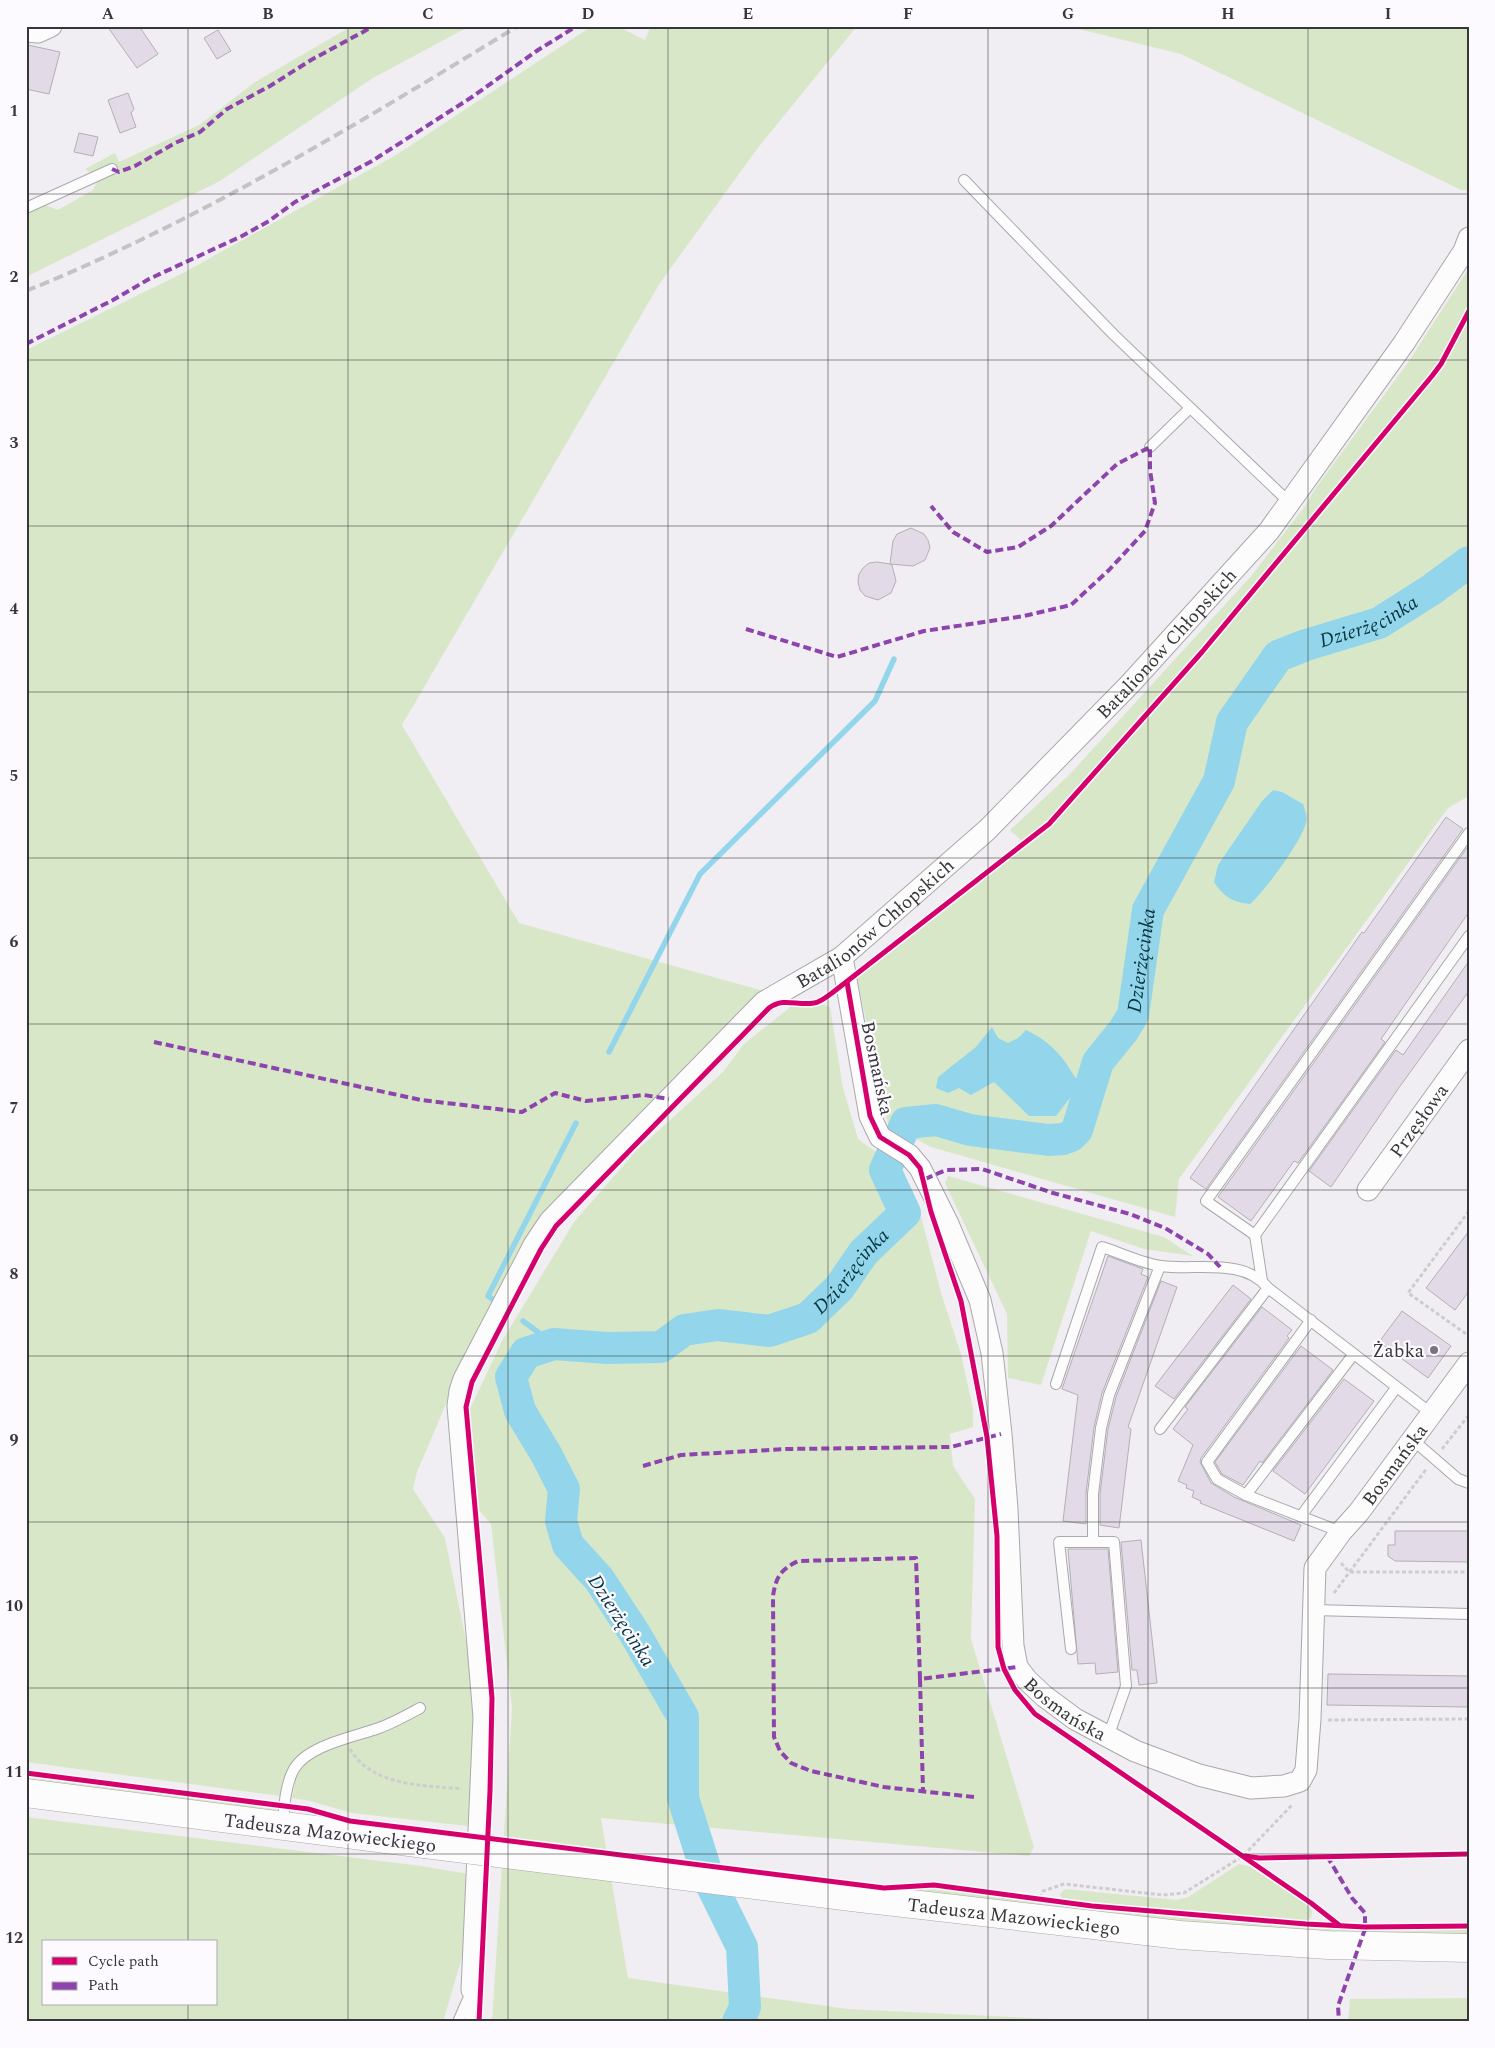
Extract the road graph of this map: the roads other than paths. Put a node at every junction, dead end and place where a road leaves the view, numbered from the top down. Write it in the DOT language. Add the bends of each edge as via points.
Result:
graph roads {
  1 [pos="51,26"];
  2 [pos="26,31"];
  3 [pos="112,168"];
  4 [pos="964,180"];
  5 [pos="26,208"];
  6 [pos="1469,238"];
  7 [pos="1190,408"];
  8 [pos="1150,447"];
  9 [pos="1290,503"];
  10 [pos="1469,833"];
  11 [pos="1469,936"];
  12 [pos="842,957"];
  13 [pos="1469,1050"];
  14 [pos="1368,1190"];
  15 [pos="1255,1234"];
  16 [pos="1160,1266"];
  17 [pos="1265,1284"];
  18 [pos="1311,1320"];
  19 [pos="1353,1355"];
  20 [pos="1469,1363"];
  21 [pos="1056,1384"];
  22 [pos="1396,1388"];
  23 [pos="1432,1414"];
  24 [pos="1160,1429"];
  25 [pos="1413,1440"];
  26 [pos="1469,1483"];
  27 [pos="1246,1495"];
  28 [pos="1301,1516"];
  29 [pos="1341,1532"];
  30 [pos="1093,1542"];
  31 [pos="1313,1610"];
  32 [pos="1469,1614"];
  33 [pos="1071,1649"];
  34 [pos="420,1708"];
  35 [pos="1108,1737"];
  36 [pos="26,1793"];
  37 [pos="283,1826"];
  38 [pos="1469,1948"];
  39 [pos="472,1990"];
  40 [pos="458,2022"];
  41 [pos="470,2022"];
  1 -- 2 [label="street" via="38,32"];
  3 -- 5 [label="lane"];
  4 -- 7 [label="lane" via="1114,336"];
  6 -- 9 [label="street, Batalionów Chłopskich" via="1464,251 1404,343"];
  7 -- 8 [label="lane"];
  7 -- 9 [label="lane"];
  9 -- 12 [label="street, Batalionów Chłopskich" via="1263,538 1149,663 987,830"];
  10 -- 15 [label="lane" via="1206,1201"];
  11 -- 15 [label="lane"];
  12 -- 35 [label="street, Bosmańska" via="870,1116 880,1138 909,1155 920,1168 980,1300 992,1353 1007,1509 1012,1646 1017,1667 1044,1696 1075,1719"];
  12 -- 39 [label="street, Batalionów Chłopskich" via="764,1002 550,1221 534,1245 464,1379 458,1418 484,1699"];
  13 -- 14 [label="street, Przęsłowa"];
  15 -- 17 [label="lane"];
  16 -- 17 [label="lane" via="1220,1267 1242,1272"];
  16 -- 21 [label="lane" via="1102,1246"];
  16 -- 30 [label="lane" via="1109,1395 1093,1494"];
  17 -- 18 [label="lane"];
  17 -- 24 [label="lane"];
  18 -- 19 [label="lane"];
  18 -- 27 [label="lane" via="1207,1462 1217,1479"];
  19 -- 22 [label="lane"];
  19 -- 27 [label="lane"];
  20 -- 23 [label="street, Bosmańska"];
  22 -- 23 [label="lane"];
  22 -- 28 [label="lane"];
  23 -- 25 [label="street, Bosmańska"];
  25 -- 26 [label="lane" via="1458,1479"];
  25 -- 29 [label="street, Bosmańska"];
  27 -- 28 [label="lane"];
  28 -- 29 [label="lane"];
  29 -- 31 [label="street, Bosmańska" via="1315,1568"];
  30 -- 33 [label="lane" via="1060,1542"];
  30 -- 35 [label="lane" via="1114,1542 1126,1686"];
  31 -- 32 [label="lane"];
  31 -- 35 [label="street, Bosmańska" via="1310,1719 1306,1770 1300,1781 1271,1788 1251,1788 1199,1775 1135,1752"];
  34 -- 37 [label="lane" via="380,1728 344,1738 308,1755 294,1769 289,1781"];
  36 -- 37 [label="main road, Tadeusza Mazowieckiego"];
  37 -- 38 [label="main road, Tadeusza Mazowieckiego, bridge" via="1180,1935 1319,1944"];
  39 -- 40 [label="lane, Batalionów Chłopskich"];
  39 -- 41 [label="lane"];
}
